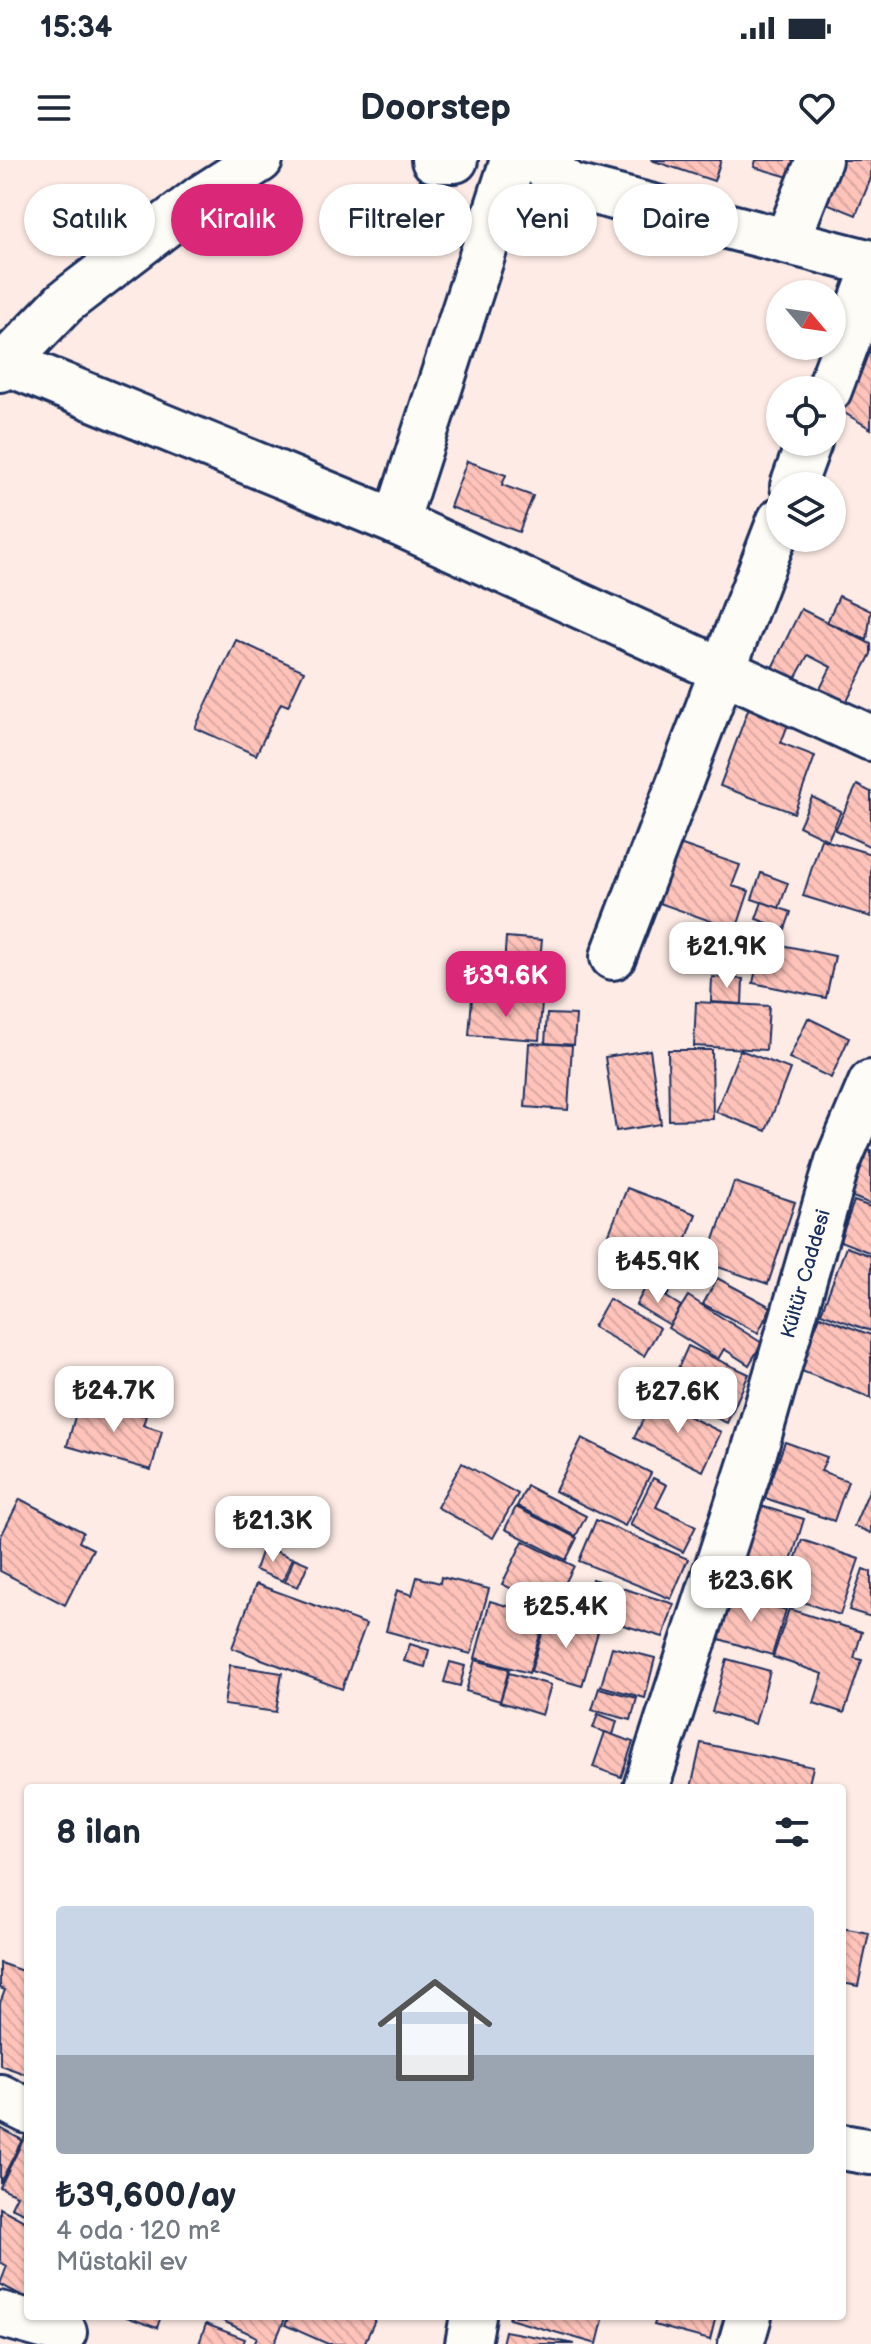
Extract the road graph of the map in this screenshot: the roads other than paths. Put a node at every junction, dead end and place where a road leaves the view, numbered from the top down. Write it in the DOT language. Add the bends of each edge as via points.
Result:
graph roads {
  1 [pos="260,160"];
  2 [pos="434,160"];
  3 [pos="455,160"];
  4 [pos="513,160"];
  5 [pos="536,160"];
  6 [pos="819,160"];
  7 [pos="787,241"];
  8 [pos="871,263"];
  9 [pos="871,277"];
  10 [pos="2,366"];
  11 [pos="834,376"];
  12 [pos="396,522"];
  13 [pos="768,552"];
  14 [pos="724,669"];
  15 [pos="871,738"];
  16 [pos="613,957"];
  17 [pos="871,1083"];
  18 [pos="647,1784"];
  19 [pos="0,2097"];
  20 [pos="24,2109"];
  21 [pos="846,2148"];
  22 [pos="871,2152"];
  23 [pos="0,2314"];
  24 [pos="472,2320"];
  25 [pos="748,2320"];
  26 [pos="66,2331"];
  27 [pos="468,2344"];
  28 [pos="741,2344"];
  1 -- 10 [label="street" via="202,197 65,302"];
  2 -- 3 [label="street"];
  4 -- 12 [label="street"];
  5 -- 7 [label="street" via="571,186"];
  6 -- 7 [label="street"];
  7 -- 8 [label="street"];
  9 -- 11 [label="street"];
  10 -- 12 [label="street"];
  12 -- 14 [label="street"];
  13 -- 14 [label="street"];
  14 -- 15 [label="street"];
  14 -- 16 [label="street"];
  17 -- 18 [label="street, Kültür Caddesi" via="838,1161 751,1463"];
  19 -- 20 [label="street"];
  21 -- 22 [label="street"];
  23 -- 26 [label="street"];
  24 -- 27 [label="street"];
  25 -- 28 [label="street"];
}
